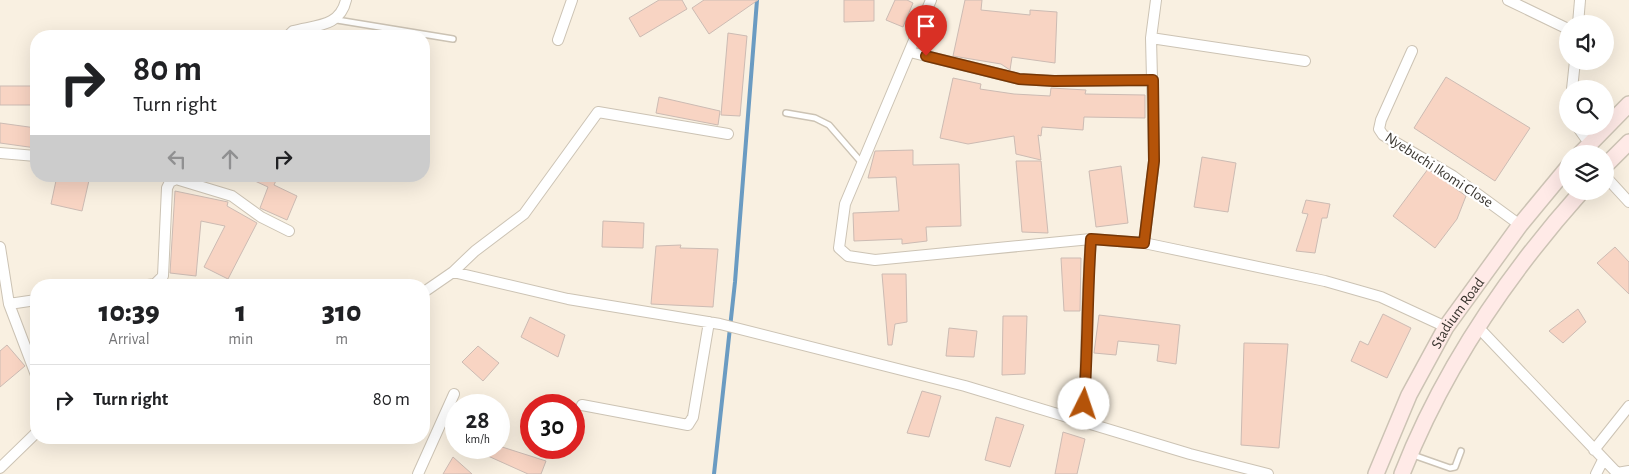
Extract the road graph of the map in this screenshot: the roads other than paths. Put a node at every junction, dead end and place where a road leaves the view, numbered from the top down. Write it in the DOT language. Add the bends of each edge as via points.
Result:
graph roads {
  1 [pos="346,0"];
  2 [pos="572,0"];
  3 [pos="931,0"];
  4 [pos="1156,0"];
  5 [pos="1508,0"];
  6 [pos="1580,0"];
  7 [pos="1579,15"];
  8 [pos="337,20"];
  9 [pos="1559,25"];
  10 [pos="296,30"];
  11 [pos="398,30"];
  12 [pos="430,35"];
  13 [pos="1151,38"];
  14 [pos="453,39"];
  15 [pos="558,40"];
  16 [pos="1412,51"];
  17 [pos="910,52"];
  18 [pos="1305,61"];
  19 [pos="1153,80"];
  20 [pos="1629,104"];
  21 [pos="786,113"];
  22 [pos="728,134"];
  23 [pos="1629,142"];
  24 [pos="1587,145"];
  25 [pos="0,153"];
  26 [pos="30,156"];
  27 [pos="1614,157"];
  28 [pos="862,163"];
  29 [pos="1559,178"];
  30 [pos="170,182"];
  31 [pos="183,182"];
  32 [pos="1614,186"];
  33 [pos="1575,200"];
  34 [pos="1629,202"];
  35 [pos="1520,225"];
  36 [pos="289,231"];
  37 [pos="1091,239"];
  38 [pos="1144,243"];
  39 [pos="0,247"];
  40 [pos="453,272"];
  41 [pos="160,279"];
  42 [pos="430,288"];
  43 [pos="30,301"];
  44 [pos="9,304"];
  45 [pos="709,322"];
  46 [pos="1477,326"];
  47 [pos="1446,327"];
  48 [pos="30,359"];
  49 [pos="1409,395"];
  50 [pos="585,406"];
  51 [pos="1629,406"];
  52 [pos="1432,408"];
  53 [pos="445,414"];
  54 [pos="1083,422"];
  55 [pos="30,439"];
  56 [pos="1461,450"];
  57 [pos="1594,450"];
  58 [pos="1410,454"];
  59 [pos="1603,460"];
  60 [pos="0,468"];
  61 [pos="1629,471"];
  62 [pos="1617,473"];
  63 [pos="418,474"];
  64 [pos="1268,474"];
  65 [pos="1376,474"];
  66 [pos="1402,474"];
  67 [pos="1596,474"];
  1 -- 8 [label="street" via="344,11"];
  2 -- 15 [label="street"];
  3 -- 17 [label="street"];
  4 -- 13 [label="street"];
  5 -- 9 [label="street"];
  6 -- 7 [label="street"];
  8 -- 10 [label="street"];
  8 -- 11 [label="lane"];
  12 -- 14 [label="lane"];
  13 -- 18 [label="street"];
  13 -- 19 [label="street"];
  16 -- 35 [label="street, Nyebuchi Ikomi Close" via="1379,129 1383,135 1453,176"];
  17 -- 19 [label="street" via="1019,79"];
  17 -- 28 [label="street"];
  19 -- 38 [label="street" via="1154,161"];
  20 -- 24 [label="main road"];
  21 -- 28 [label="lane" via="823,120"];
  22 -- 40 [label="street" via="598,112 524,214"];
  23 -- 27 [label="main road"];
  25 -- 26 [label="street"];
  28 -- 37 [label="street" via="845,204 842,222 839,248 848,256 875,260"];
  29 -- 35 [label="main road, Stadium Road"];
  30 -- 41 [label="street" via="167,188 163,276"];
  31 -- 36 [label="street" via="232,196 261,218"];
  32 -- 34 [label="street"];
  33 -- 46 [label="main road, Stadium Road"];
  35 -- 47 [label="main road, Stadium Road"];
  37 -- 38 [label="street"];
  37 -- 54 [label="street"];
  38 -- 47 [label="street" via="1325,281 1380,297"];
  39 -- 44 [label="street"];
  40 -- 42 [label="street"];
  40 -- 45 [label="street" via="568,299"];
  43 -- 44 [label="street"];
  44 -- 48 [label="street"];
  45 -- 50 [label="street" via="693,417 688,425"];
  45 -- 54 [label="street" via="965,386"];
  46 -- 52 [label="main road, Stadium Road"];
  46 -- 57 [label="street"];
  47 -- 49 [label="main road, Stadium Road"];
  49 -- 52 [label="main road"];
  49 -- 65 [label="main road, Stadium Road"];
  51 -- 57 [label="street"];
  52 -- 58 [label="main road, Stadium Road"];
  53 -- 63 [label="street"];
  54 -- 64 [label="street"];
  55 -- 60 [label="street"];
  56 -- 58 [label="lane" via="1454,467 1450,468"];
  57 -- 59 [label="street"];
  58 -- 66 [label="main road, Stadium Road"];
  59 -- 62 [label="street"];
  59 -- 67 [label="street"];
  61 -- 62 [label="street"];
}
